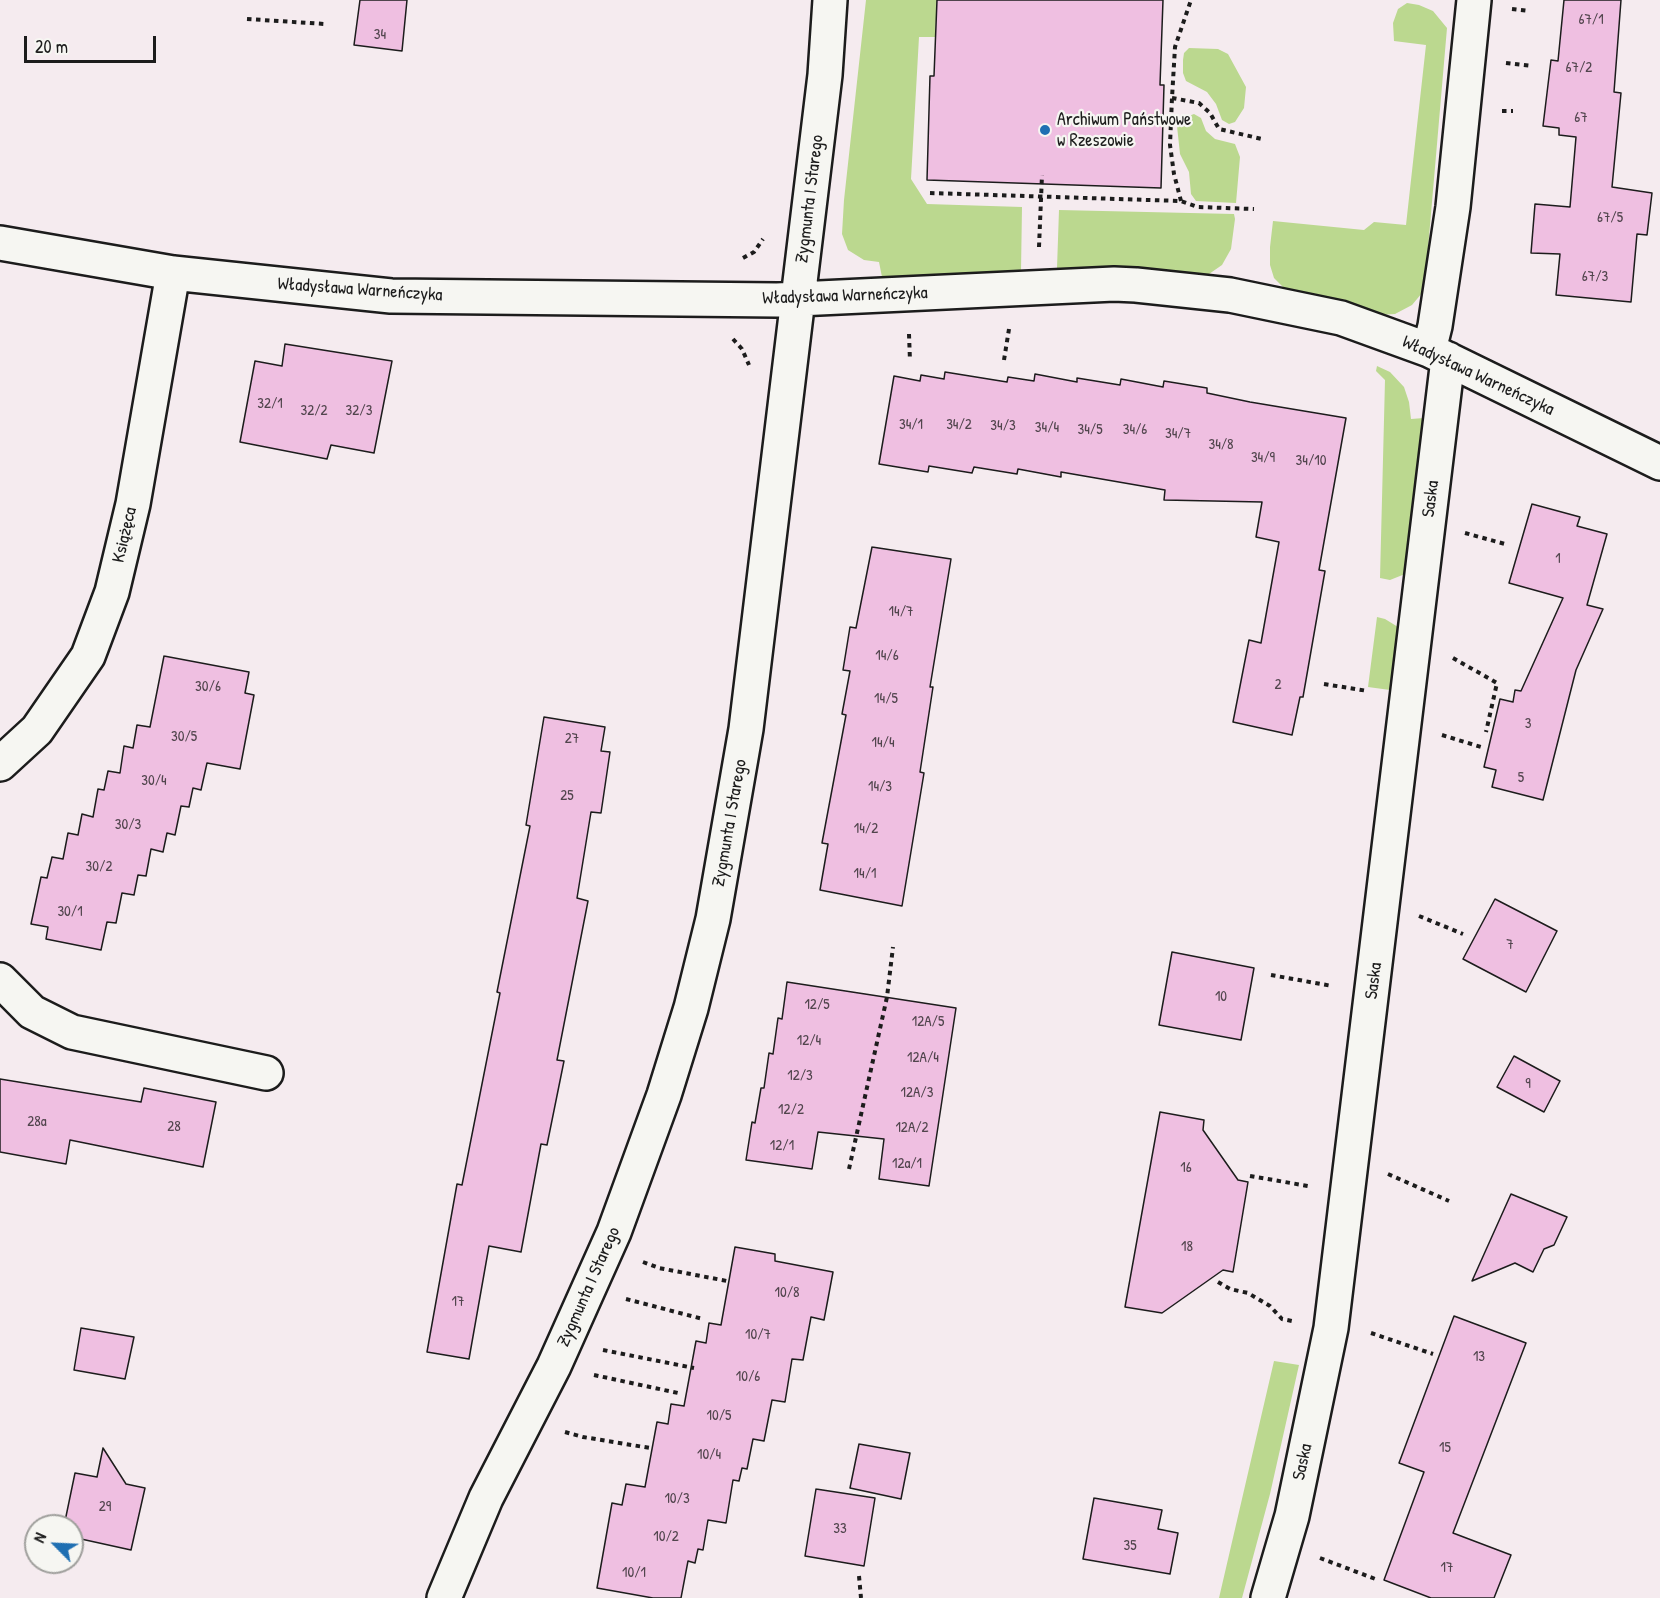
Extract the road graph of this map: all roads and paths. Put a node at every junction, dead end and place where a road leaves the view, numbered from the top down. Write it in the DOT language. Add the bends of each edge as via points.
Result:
graph roads {
  1 [pos="830,0"];
  2 [pos="1191,0"];
  3 [pos="1474,0"];
  4 [pos="248,19"];
  5 [pos="325,24"];
  6 [pos="1172,98"];
  7 [pos="1262,139"];
  8 [pos="1042,175"];
  9 [pos="930,193"];
  10 [pos="1041,196"];
  11 [pos="1181,201"];
  12 [pos="1254,209"];
  13 [pos="1039,241"];
  14 [pos="0,243"];
  15 [pos="173,273"];
  16 [pos="798,300"];
  17 [pos="1010,324"];
  18 [pos="909,332"];
  19 [pos="729,335"];
  20 [pos="1438,355"];
  21 [pos="910,360"];
  22 [pos="1004,360"];
  23 [pos="751,369"];
  24 [pos="1660,463"];
  25 [pos="1455,530"];
  26 [pos="1505,544"];
  27 [pos="1444,656"];
  28 [pos="1486,732"];
  29 [pos="1435,733"];
  30 [pos="1481,747"];
  31 [pos="0,764"];
  32 [pos="1412,916"];
  33 [pos="1463,934"];
  34 [pos="893,947"];
  35 [pos="1271,975"];
  36 [pos="0,980"];
  37 [pos="1372,994"];
  38 [pos="266,1073"];
  39 [pos="849,1169"];
  40 [pos="1384,1172"];
  41 [pos="1250,1176"];
  42 [pos="1348,1194"];
  43 [pos="1449,1201"];
  44 [pos="608,1250"];
  45 [pos="727,1281"];
  46 [pos="1218,1282"];
  47 [pos="590,1289"];
  48 [pos="704,1319"];
  49 [pos="1331,1328"];
  50 [pos="1363,1330"];
  51 [pos="560,1354"];
  52 [pos="1432,1354"];
  53 [pos="694,1368"];
  54 [pos="678,1393"];
  55 [pos="527,1420"];
  56 [pos="650,1448"];
  57 [pos="1316,1557"];
  58 [pos="859,1576"];
  59 [pos="1378,1580"];
  60 [pos="444,1598"];
  61 [pos="861,1598"];
  62 [pos="1268,1598"];
  1 -- 16 [label="street, Zygmunta I Starego"];
  2 -- 6 [label="path" via="1175,47"];
  3 -- 20 [label="street, Saska" via="1453,207 1435,326"];
  4 -- 5 [label="path"];
  6 -- 7 [label="path" via="1199,103 1219,129"];
  6 -- 11 [label="path" via="1170,145"];
  8 -- 10 [label="path"];
  9 -- 10 [label="path"];
  10 -- 11 [label="path"];
  10 -- 13 [label="path"];
  11 -- 12 [label="path" via="1198,207"];
  14 -- 15 [label="street, Władysława Warneńczyka"];
  15 -- 16 [label="street, Władysława Warneńczyka" via="391,296"];
  15 -- 31 [label="street, Książęca" via="133,504 112,592 88,656 37,730"];
  16 -- 20 [label="street, Władysława Warneńczyka" via="1136,285 1230,296 1341,318"];
  16 -- 44 [label="street, Zygmunta I Starego" via="746,729 713,919 664,1095"];
  17 -- 22 [label="path"];
  18 -- 21 [label="path"];
  19 -- 23 [label="path"];
  20 -- 24 [label="street, Władysława Warneńczyka"];
  20 -- 37 [label="street, Saska"];
  25 -- 26 [label="path"];
  27 -- 28 [label="path" via="1497,683"];
  29 -- 30 [label="path"];
  32 -- 33 [label="path"];
  34 -- 39 [label="path" via="887,996"];
  35 -- 37 [label="path"];
  36 -- 38 [label="street" via="32,1012 72,1032"];
  37 -- 42 [label="street, Saska"];
  40 -- 43 [label="path"];
  41 -- 42 [label="path"];
  42 -- 49 [label="street, Saska"];
  44 -- 45 [label="path" via="659,1268"];
  44 -- 47 [label="street, Zygmunta I Starego"];
  46 -- 49 [label="path" via="1248,1293 1270,1306 1282,1319"];
  47 -- 48 [label="path"];
  47 -- 51 [label="street, Zygmunta I Starego"];
  49 -- 62 [label="street, Saska" via="1292,1516"];
  50 -- 52 [label="path"];
  51 -- 53 [label="path" via="621,1355"];
  51 -- 54 [label="path"];
  51 -- 55 [label="street, Zygmunta I Starego"];
  55 -- 56 [label="path" via="583,1437"];
  55 -- 60 [label="street, Zygmunta I Starego" via="486,1498"];
  57 -- 59 [label="path"];
  58 -- 61 [label="path"];
}
